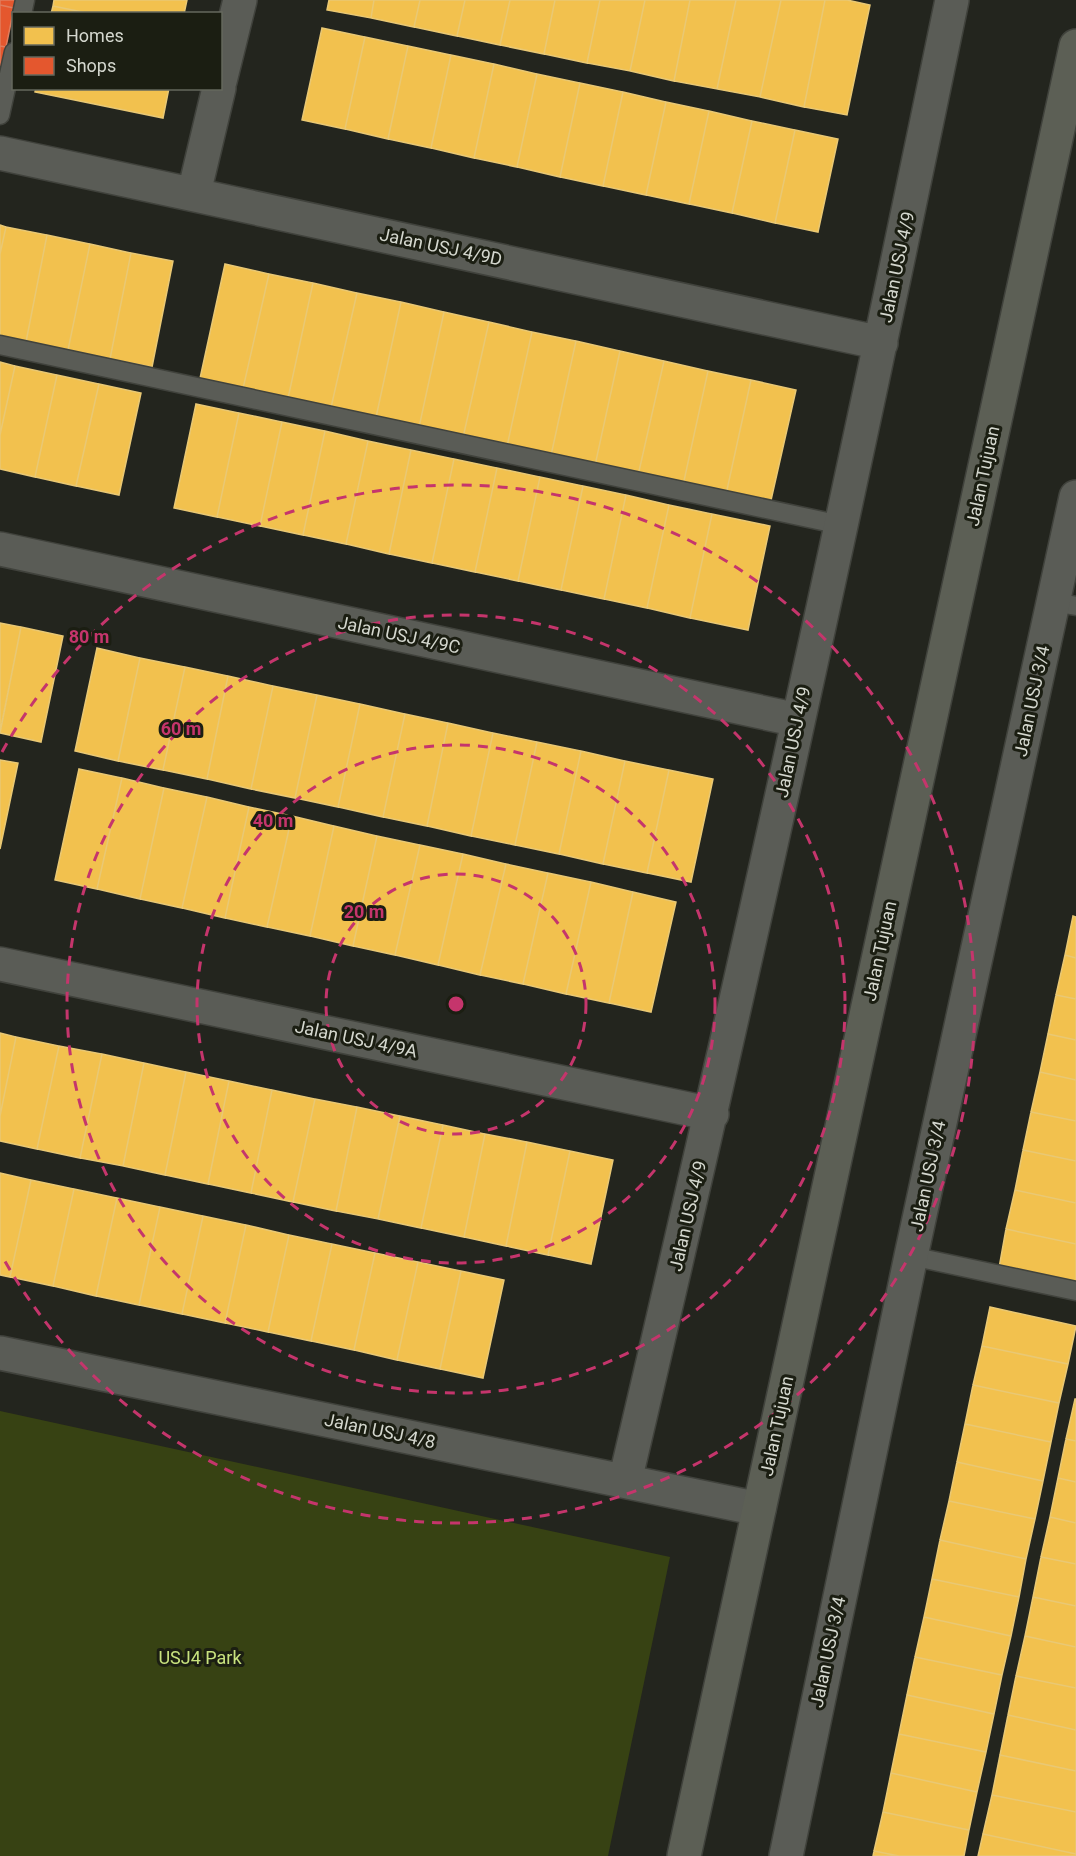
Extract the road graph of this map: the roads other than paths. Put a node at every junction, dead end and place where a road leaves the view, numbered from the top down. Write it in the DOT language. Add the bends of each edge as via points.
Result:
graph roads {
  1 [pos="240,0"];
  2 [pos="952,0"];
  3 [pos="1076,46"];
  4 [pos="12,61"];
  5 [pos="222,73"];
  6 [pos="219,90"];
  7 [pos="0,115"];
  8 [pos="0,153"];
  9 [pos="194,193"];
  10 [pos="881,343"];
  11 [pos="0,345"];
  12 [pos="1076,497"];
  13 [pos="841,525"];
  14 [pos="0,549"];
  15 [pos="1065,604"];
  16 [pos="798,720"];
  17 [pos="0,964"];
  18 [pos="712,1114"];
  19 [pos="911,1256"];
  20 [pos="1076,1291"];
  21 [pos="0,1353"];
  22 [pos="625,1481"];
  23 [pos="759,1509"];
  24 [pos="684,1856"];
  25 [pos="786,1856"];
  1 -- 5 [label="street"];
  2 -- 10 [label="street, Jalan USJ 4/9"];
  3 -- 23 [label="street, Jalan Tujuan"];
  4 -- 7 [label="lane"];
  6 -- 9 [label="street"];
  8 -- 9 [label="street, Jalan USJ 4/9D"];
  9 -- 10 [label="street, Jalan USJ 4/9D"];
  10 -- 13 [label="street, Jalan USJ 4/9"];
  11 -- 13 [label="lane"];
  12 -- 15 [label="street, Jalan USJ 3/4"];
  13 -- 16 [label="street, Jalan USJ 4/9"];
  14 -- 16 [label="street, Jalan USJ 4/9C"];
  15 -- 19 [label="street, Jalan USJ 3/4"];
  16 -- 18 [label="street, Jalan USJ 4/9"];
  17 -- 18 [label="street, Jalan USJ 4/9A"];
  18 -- 22 [label="street, Jalan USJ 4/9"];
  19 -- 20 [label="lane"];
  19 -- 25 [label="street, Jalan USJ 3/4"];
  21 -- 22 [label="street, Jalan USJ 4/8"];
  22 -- 23 [label="street, Jalan USJ 4/8"];
  23 -- 24 [label="street, Jalan Tujuan"];
}
